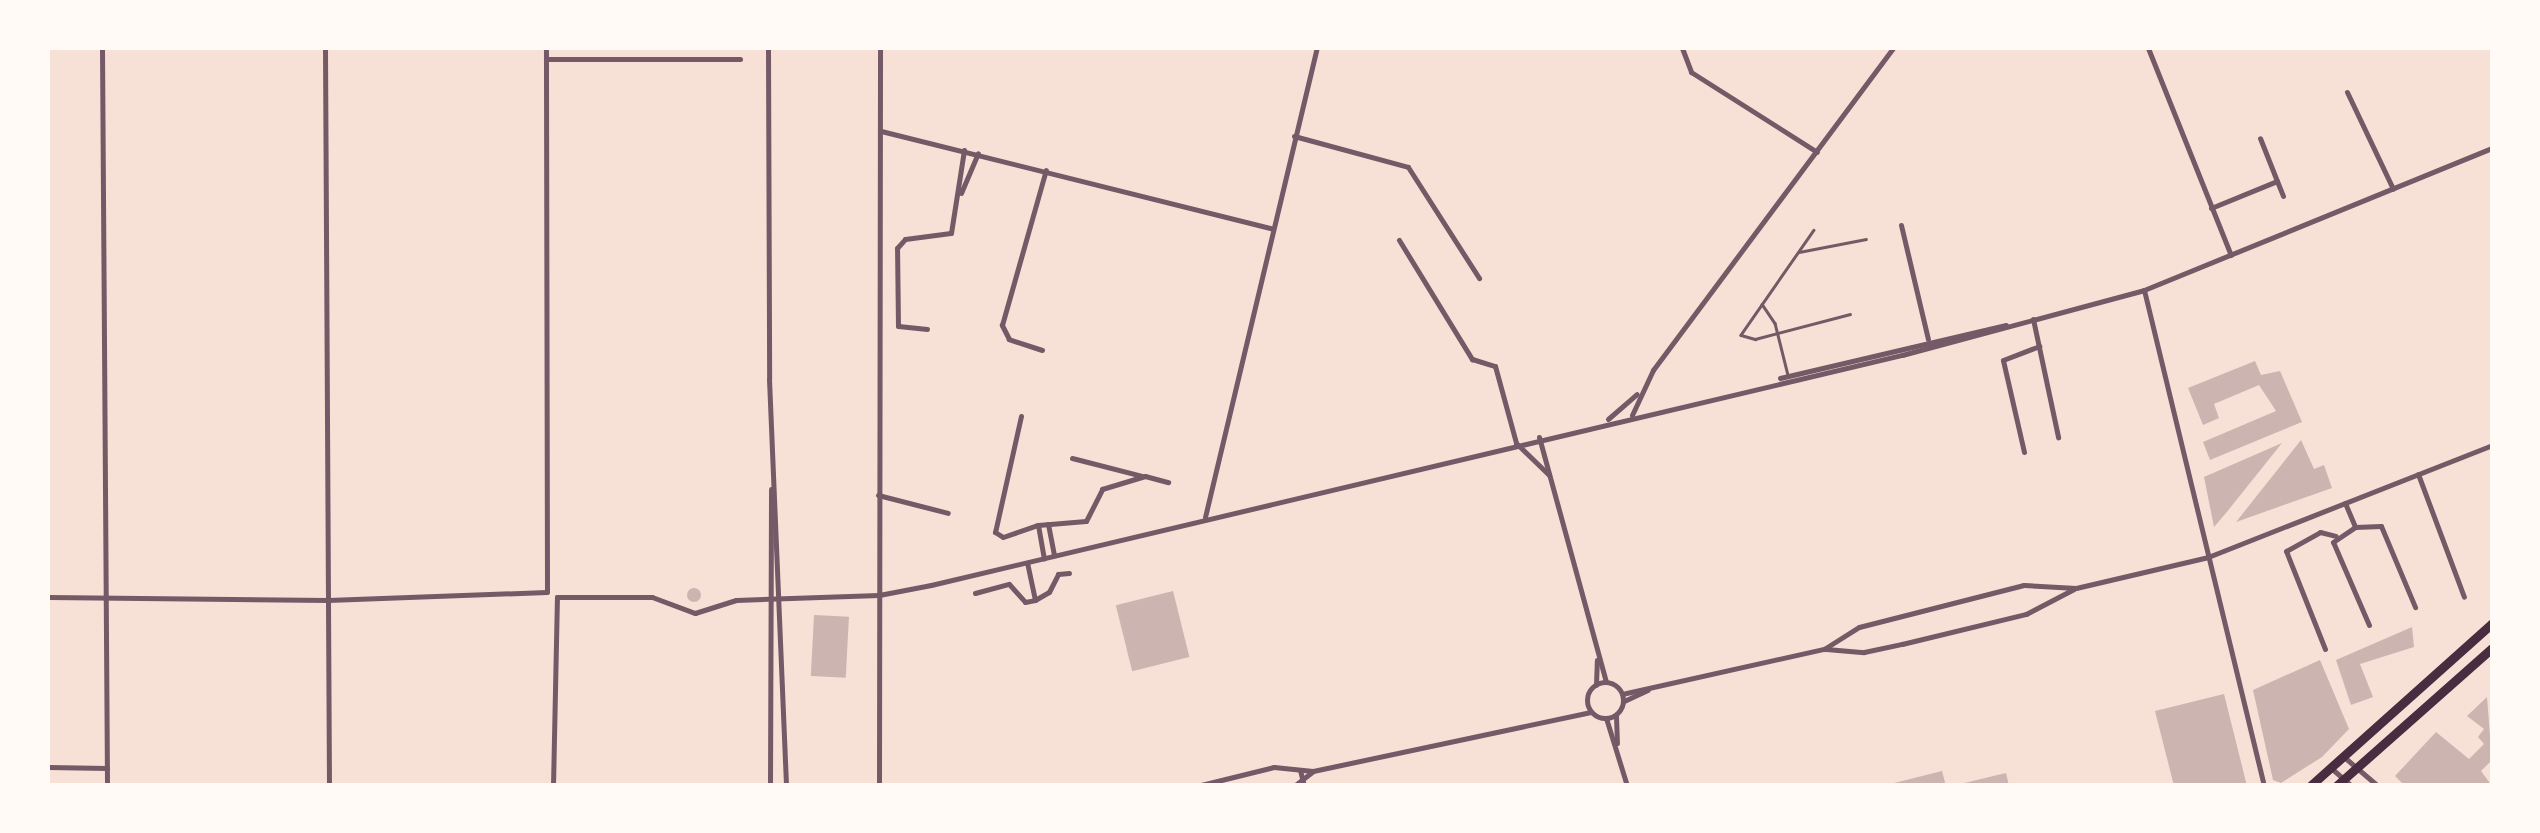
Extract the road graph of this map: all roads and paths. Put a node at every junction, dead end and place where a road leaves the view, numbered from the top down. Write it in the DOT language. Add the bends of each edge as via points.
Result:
graph roads {
  1 [pos="102,48"];
  2 [pos="326,48"];
  3 [pos="546,48"];
  4 [pos="768,48"];
  5 [pos="880,48"];
  6 [pos="1317,48"];
  7 [pos="1682,48"];
  8 [pos="1893,48"];
  9 [pos="2148,48"];
  10 [pos="546,59"];
  11 [pos="740,59"];
  12 [pos="2347,92"];
  13 [pos="881,131"];
  14 [pos="1294,136"];
  15 [pos="2260,138"];
  16 [pos="2492,148"];
  17 [pos="964,150"];
  18 [pos="1816,152"];
  19 [pos="978,154"];
  20 [pos="1046,170"];
  21 [pos="2277,181"];
  22 [pos="2393,189"];
  23 [pos="961,193"];
  24 [pos="2283,196"];
  25 [pos="2211,208"];
  26 [pos="1901,225"];
  27 [pos="1271,228"];
  28 [pos="1814,230"];
  29 [pos="1866,239"];
  30 [pos="1399,240"];
  31 [pos="1798,252"];
  32 [pos="2231,255"];
  33 [pos="1479,278"];
  34 [pos="2144,290"];
  35 [pos="1761,302"];
  36 [pos="1850,314"];
  37 [pos="2033,318"];
  38 [pos="2006,325"];
  39 [pos="927,329"];
  40 [pos="1777,332"];
  41 [pos="1928,339"];
  42 [pos="2039,346"];
  43 [pos="1042,350"];
  44 [pos="1788,377"];
  45 [pos="1639,392"];
  46 [pos="1632,415"];
  47 [pos="1021,416"];
  48 [pos="1605,421"];
  49 [pos="1539,438"];
  50 [pos="2058,438"];
  51 [pos="1516,443"];
  52 [pos="2492,445"];
  53 [pos="2024,452"];
  54 [pos="1072,458"];
  55 [pos="2418,474"];
  56 [pos="1145,476"];
  57 [pos="1549,476"];
  58 [pos="1168,482"];
  59 [pos="772,486"];
  60 [pos="878,495"];
  61 [pos="2345,503"];
  62 [pos="948,512"];
  63 [pos="1205,517"];
  64 [pos="1048,524"];
  65 [pos="1038,525"];
  66 [pos="2355,527"];
  67 [pos="2336,536"];
  68 [pos="1054,556"];
  69 [pos="2208,556"];
  70 [pos="1044,558"];
  71 [pos="1026,562"];
  72 [pos="1069,573"];
  73 [pos="2076,588"];
  74 [pos="974,593"];
  75 [pos="879,595"];
  76 [pos="48,597"];
  77 [pos="106,597"];
  78 [pos="2464,597"];
  79 [pos="768,598"];
  80 [pos="782,598"];
  81 [pos="328,600"];
  82 [pos="1035,600"];
  83 [pos="2415,607"];
  84 [pos="2492,623"];
  85 [pos="2369,625"];
  86 [pos="1824,648"];
  87 [pos="2492,648"];
  88 [pos="2325,649"];
  89 [pos="1597,660"];
  90 [pos="1606,682"];
  91 [pos="1596,685"];
  92 [pos="1623,698"];
  93 [pos="1587,701"];
  94 [pos="1572,711"];
  95 [pos="1591,712"];
  96 [pos="1616,715"];
  97 [pos="1606,718"];
  98 [pos="1617,743"];
  99 [pos="2341,755"];
  100 [pos="2330,766"];
  101 [pos="48,767"];
  102 [pos="107,768"];
  103 [pos="2356,768"];
  104 [pos="1300,770"];
  105 [pos="1313,772"];
  106 [pos="1303,783"];
  107 [pos="2344,784"];
  108 [pos="107,786"];
  109 [pos="329,786"];
  110 [pos="553,786"];
  111 [pos="770,786"];
  112 [pos="786,786"];
  113 [pos="880,786"];
  114 [pos="1197,786"];
  115 [pos="1294,786"];
  116 [pos="1627,786"];
  117 [pos="2264,786"];
  118 [pos="2310,786"];
  119 [pos="2378,786"];
  1 -- 77 [label="street"];
  2 -- 81 [label="street"];
  3 -- 10 [label="street"];
  4 -- 59 [label="street"];
  5 -- 13 [label="street"];
  6 -- 14 [label="street"];
  7 -- 18 [label="street" via="1692,72"];
  8 -- 18 [label="street"];
  9 -- 25 [label="street"];
  10 -- 11 [label="street"];
  10 -- 81 [label="street" via="546,592"];
  12 -- 22 [label="street"];
  13 -- 17 [label="street"];
  13 -- 60 [label="street"];
  14 -- 27 [label="street"];
  14 -- 33 [label="street" via="1408,167"];
  15 -- 21 [label="street"];
  16 -- 22 [label="street"];
  17 -- 19 [label="street"];
  17 -- 23 [label="street"];
  18 -- 45 [label="street"];
  19 -- 20 [label="street"];
  19 -- 23 [label="street"];
  20 -- 27 [label="street"];
  20 -- 43 [label="street" via="1002,325 1009,338"];
  21 -- 24 [label="street"];
  21 -- 25 [label="street"];
  22 -- 32 [label="street"];
  23 -- 39 [label="street" via="949,236 905,240 897,248 898,326"];
  25 -- 32 [label="street"];
  26 -- 41 [label="street"];
  27 -- 63 [label="street"];
  28 -- 31 [label="lane"];
  29 -- 31 [label="lane"];
  30 -- 51 [label="street" via="1472,359 1497,370"];
  31 -- 35 [label="lane"];
  32 -- 34 [label="street"];
  34 -- 37 [label="street"];
  34 -- 69 [label="street"];
  35 -- 40 [label="lane"];
  35 -- 40 [label="lane" via="1741,335 1755,339"];
  36 -- 40 [label="lane"];
  37 -- 38 [label="street"];
  37 -- 42 [label="street"];
  38 -- 41 [label="street"];
  38 -- 44 [label="street"];
  40 -- 44 [label="lane"];
  41 -- 44 [label="street"];
  42 -- 50 [label="street"];
  42 -- 53 [label="street" via="2004,360"];
  44 -- 46 [label="street"];
  45 -- 46 [label="street"];
  45 -- 48 [label="street"];
  46 -- 48 [label="street"];
  47 -- 65 [label="street" via="995,532 1003,537"];
  48 -- 49 [label="street"];
  49 -- 51 [label="street"];
  49 -- 57 [label="street"];
  51 -- 57 [label="street"];
  51 -- 63 [label="street"];
  52 -- 55 [label="street"];
  54 -- 56 [label="street"];
  55 -- 61 [label="street"];
  55 -- 78 [label="street"];
  56 -- 58 [label="street"];
  56 -- 64 [label="street" via="1096,493 1086,521"];
  57 -- 89 [label="street"];
  59 -- 79 [label="street"];
  59 -- 80 [label="street"];
  60 -- 62 [label="street"];
  60 -- 75 [label="street"];
  61 -- 66 [label="street"];
  61 -- 69 [label="street"];
  63 -- 68 [label="street"];
  64 -- 65 [label="street"];
  64 -- 68 [label="street"];
  65 -- 70 [label="street"];
  66 -- 67 [label="street"];
  66 -- 83 [label="street" via="2381,526"];
  67 -- 85 [label="street" via="2334,545"];
  67 -- 88 [label="street" via="2320,532 2286,551"];
  68 -- 70 [label="street"];
  69 -- 73 [label="street"];
  69 -- 117 [label="street"];
  70 -- 71 [label="street"];
  71 -- 75 [label="street"];
  71 -- 82 [label="street"];
  72 -- 82 [label="street" via="1058,574"];
  73 -- 86 [label="street" via="2026,614 1920,640 1864,652"];
  73 -- 86 [label="street" via="2024,585 1859,627"];
  74 -- 82 [label="street" via="1010,584 1024,602"];
  75 -- 80 [label="street"];
  75 -- 113 [label="street"];
  76 -- 77 [label="street"];
  77 -- 81 [label="street"];
  77 -- 102 [label="street"];
  79 -- 80 [label="street"];
  79 -- 110 [label="street" via="696,613 652,597 554,599"];
  79 -- 111 [label="street"];
  80 -- 112 [label="street"];
  81 -- 109 [label="street"];
  84 -- 99 [label="main road"];
  86 -- 92 [label="street"];
  87 -- 103 [label="main road"];
  89 -- 90 [label="street"];
  89 -- 91 [label="street"];
  90 -- 91 [label="street"];
  90 -- 92 [label="street"];
  91 -- 93 [label="street"];
  92 -- 96 [label="street"];
  93 -- 94 [label="street"];
  93 -- 95 [label="street"];
  94 -- 95 [label="street"];
  94 -- 105 [label="street"];
  95 -- 97 [label="street"];
  96 -- 97 [label="street"];
  96 -- 98 [label="street"];
  97 -- 98 [label="street"];
  98 -- 116 [label="street"];
  99 -- 100 [label="main road"];
  99 -- 103 [label="street"];
  100 -- 107 [label="street"];
  100 -- 118 [label="main road"];
  101 -- 102 [label="street"];
  102 -- 108 [label="street"];
  103 -- 107 [label="main road"];
  103 -- 119 [label="street"];
  104 -- 105 [label="street"];
  104 -- 106 [label="street"];
  104 -- 114 [label="street" via="1274,767"];
  105 -- 106 [label="street"];
  106 -- 115 [label="street"];
}
